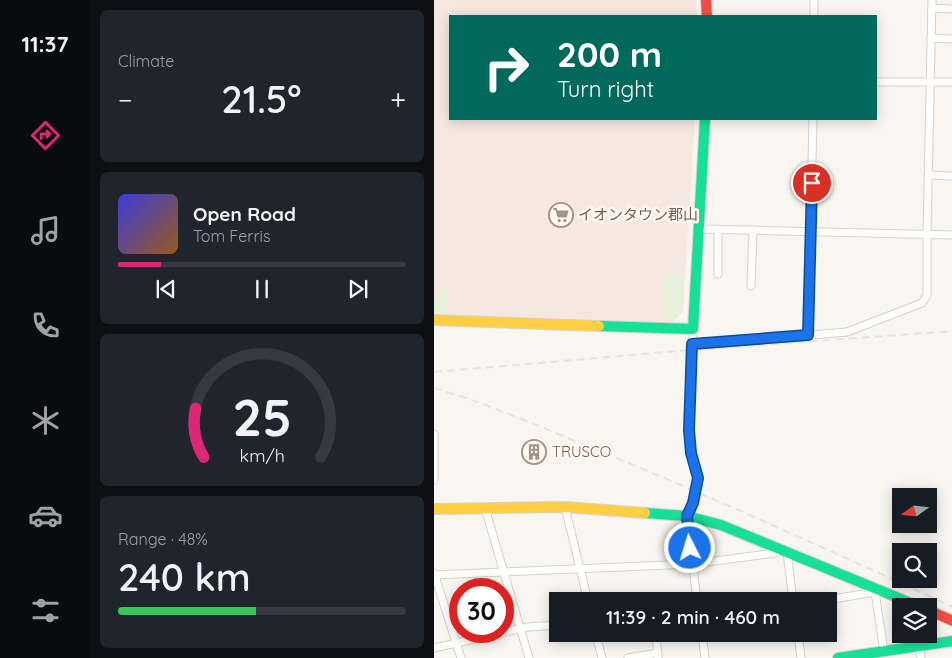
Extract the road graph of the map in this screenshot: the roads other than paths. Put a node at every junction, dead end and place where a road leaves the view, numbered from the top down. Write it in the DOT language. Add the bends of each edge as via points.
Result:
graph roads {
  1 [pos="706,0"];
  2 [pos="814,0"];
  3 [pos="932,4"];
  4 [pos="952,9"];
  5 [pos="707,15"];
  6 [pos="814,15"];
  7 [pos="931,38"];
  8 [pos="952,39"];
  9 [pos="877,82"];
  10 [pos="930,82"];
  11 [pos="952,82"];
  12 [pos="705,120"];
  13 [pos="813,120"];
  14 [pos="928,175"];
  15 [pos="952,176"];
  16 [pos="698,229"];
  17 [pos="718,229"];
  18 [pos="752,230"];
  19 [pos="810,232"];
  20 [pos="927,234"];
  21 [pos="952,235"];
  22 [pos="718,274"];
  23 [pos="751,286"];
  24 [pos="434,320"];
  25 [pos="693,329"];
  26 [pos="808,335"];
  27 [pos="692,344"];
  28 [pos="434,434"];
  29 [pos="434,480"];
  30 [pos="564,507"];
  31 [pos="485,508"];
  32 [pos="434,509"];
  33 [pos="687,516"];
  34 [pos="784,551"];
  35 [pos="692,564"];
  36 [pos="580,568"];
  37 [pos="503,571"];
  38 [pos="434,574"];
  39 [pos="586,592"];
  40 [pos="696,592"];
  41 [pos="791,592"];
  42 [pos="878,592"];
  43 [pos="837,598"];
  44 [pos="895,598"];
  45 [pos="937,614"];
  46 [pos="449,619"];
  47 [pos="952,621"];
  48 [pos="549,626"];
  49 [pos="520,629"];
  50 [pos="514,630"];
  51 [pos="952,641"];
  52 [pos="598,642"];
  53 [pos="657,642"];
  54 [pos="703,642"];
  55 [pos="799,642"];
  56 [pos="457,643"];
  57 [pos="919,646"];
  58 [pos="434,648"];
  59 [pos="884,651"];
  60 [pos="658,656"];
  61 [pos="461,658"];
  62 [pos="529,658"];
  63 [pos="602,658"];
  64 [pos="628,658"];
  65 [pos="705,658"];
  66 [pos="801,658"];
  67 [pos="838,658"];
  68 [pos="921,658"];
  1 -- 5 [label="street"];
  2 -- 6 [label="street"];
  3 -- 4 [label="street"];
  3 -- 7 [label="street"];
  7 -- 8 [label="street"];
  7 -- 10 [label="street"];
  9 -- 10 [label="street"];
  10 -- 11 [label="street"];
  10 -- 14 [label="street"];
  12 -- 16 [label="street"];
  13 -- 19 [label="street"];
  14 -- 15 [label="street"];
  14 -- 20 [label="street"];
  16 -- 17 [label="street"];
  16 -- 25 [label="street"];
  17 -- 18 [label="street"];
  17 -- 22 [label="street"];
  18 -- 19 [label="street"];
  18 -- 23 [label="street"];
  19 -- 20 [label="street"];
  19 -- 26 [label="street"];
  20 -- 21 [label="street"];
  20 -- 26 [label="street" via="927,295 922,303 847,332"];
  24 -- 25 [label="street"];
  25 -- 27 [label="street"];
  26 -- 27 [label="street"];
  27 -- 33 [label="street" via="689,430 698,478"];
  28 -- 29 [label="street"];
  30 -- 31 [label="street"];
  30 -- 33 [label="street"];
  30 -- 36 [label="street"];
  31 -- 32 [label="street"];
  31 -- 37 [label="street"];
  33 -- 34 [label="street" via="721,525"];
  33 -- 35 [label="street"];
  34 -- 35 [label="street"];
  34 -- 41 [label="street"];
  34 -- 42 [label="street"];
  35 -- 36 [label="street"];
  35 -- 40 [label="street"];
  36 -- 37 [label="street"];
  36 -- 39 [label="street"];
  37 -- 38 [label="street"];
  37 -- 49 [label="street"];
  38 -- 46 [label="street"];
  42 -- 43 [label="street"];
  42 -- 44 [label="street"];
  42 -- 59 [label="street"];
  45 -- 47 [label="street"];
  48 -- 49 [label="street"];
  49 -- 50 [label="street"];
  49 -- 62 [label="street"];
  51 -- 57 [label="street"];
  52 -- 63 [label="street"];
  53 -- 60 [label="street"];
  54 -- 65 [label="street"];
  55 -- 66 [label="street"];
  56 -- 58 [label="street"];
  56 -- 61 [label="street"];
  57 -- 59 [label="street"];
  57 -- 68 [label="street"];
  59 -- 67 [label="street"];
  60 -- 64 [label="street"];
}
